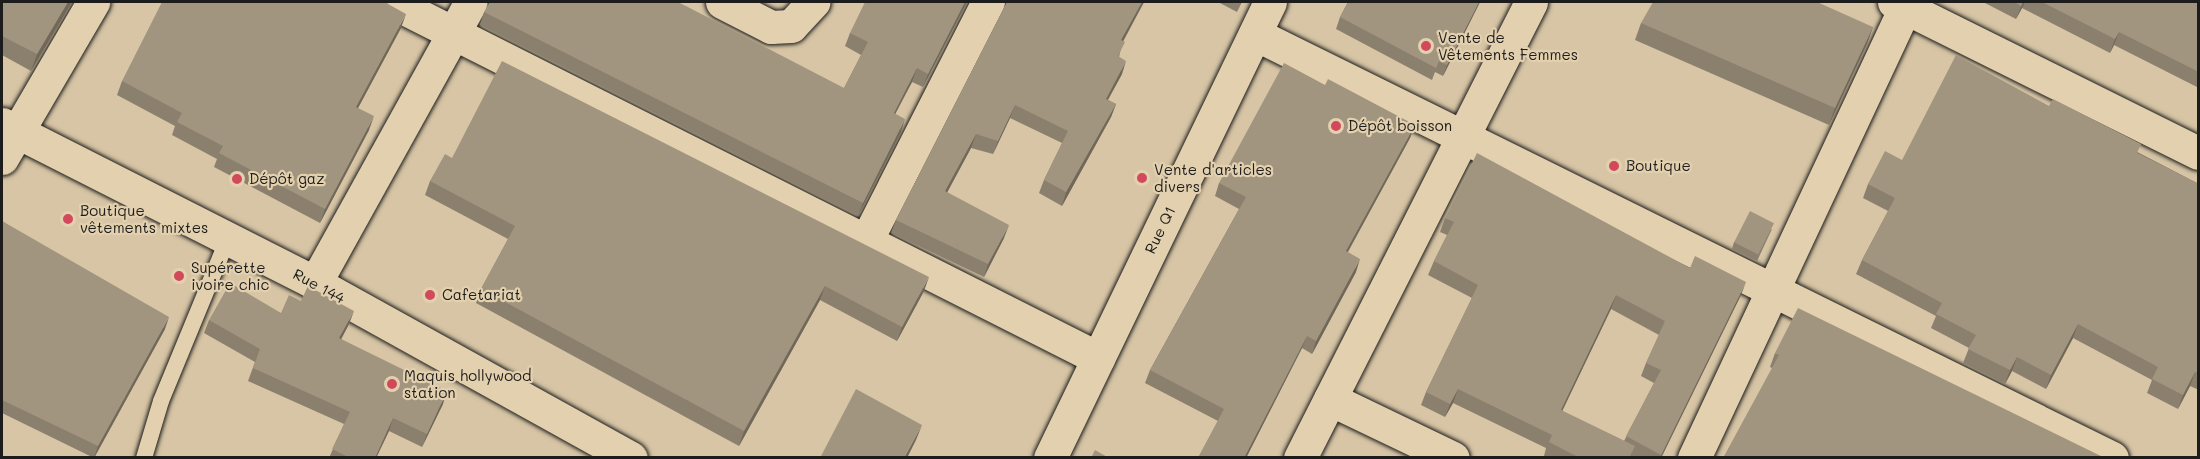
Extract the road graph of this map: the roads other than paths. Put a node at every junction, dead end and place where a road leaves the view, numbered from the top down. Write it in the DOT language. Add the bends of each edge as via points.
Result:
graph roads {
  1 [pos="93,2"];
  2 [pos="392,2"];
  3 [pos="471,2"];
  4 [pos="722,2"];
  5 [pos="813,2"];
  6 [pos="988,2"];
  7 [pos="1270,2"];
  8 [pos="1531,2"];
  9 [pos="1899,4"];
  10 [pos="453,34"];
  11 [pos="1254,34"];
  12 [pos="1463,136"];
  13 [pos="6,138"];
  14 [pos="2199,153"];
  15 [pos="227,241"];
  16 [pos="865,243"];
  17 [pos="315,283"];
  18 [pos="1773,290"];
  19 [pos="1098,358"];
  20 [pos="1330,399"];
  21 [pos="144,458"];
  22 [pos="631,458"];
  23 [pos="1050,458"];
  24 [pos="1300,458"];
  25 [pos="1453,458"];
  26 [pos="1694,458"];
  27 [pos="2112,458"];
  1 -- 13 [label="street"];
  2 -- 10 [label="street"];
  3 -- 10 [label="street"];
  4 -- 5 [label="street" via="771,27 791,26"];
  6 -- 16 [label="street"];
  7 -- 11 [label="street, Rue Q1"];
  8 -- 12 [label="street"];
  9 -- 14 [label="street"];
  9 -- 18 [label="street"];
  10 -- 16 [label="street"];
  10 -- 17 [label="street"];
  11 -- 12 [label="street"];
  11 -- 19 [label="street, Rue Q1"];
  12 -- 18 [label="street"];
  12 -- 20 [label="street"];
  13 -- 15 [label="street, Rue 144"];
  15 -- 17 [label="street, Rue 144"];
  15 -- 21 [label="lane" via="161,401"];
  16 -- 19 [label="street"];
  17 -- 22 [label="street, Rue 144"];
  18 -- 26 [label="street"];
  18 -- 27 [label="street"];
  19 -- 23 [label="street, Rue Q1"];
  20 -- 24 [label="street"];
  20 -- 25 [label="street"];
}
